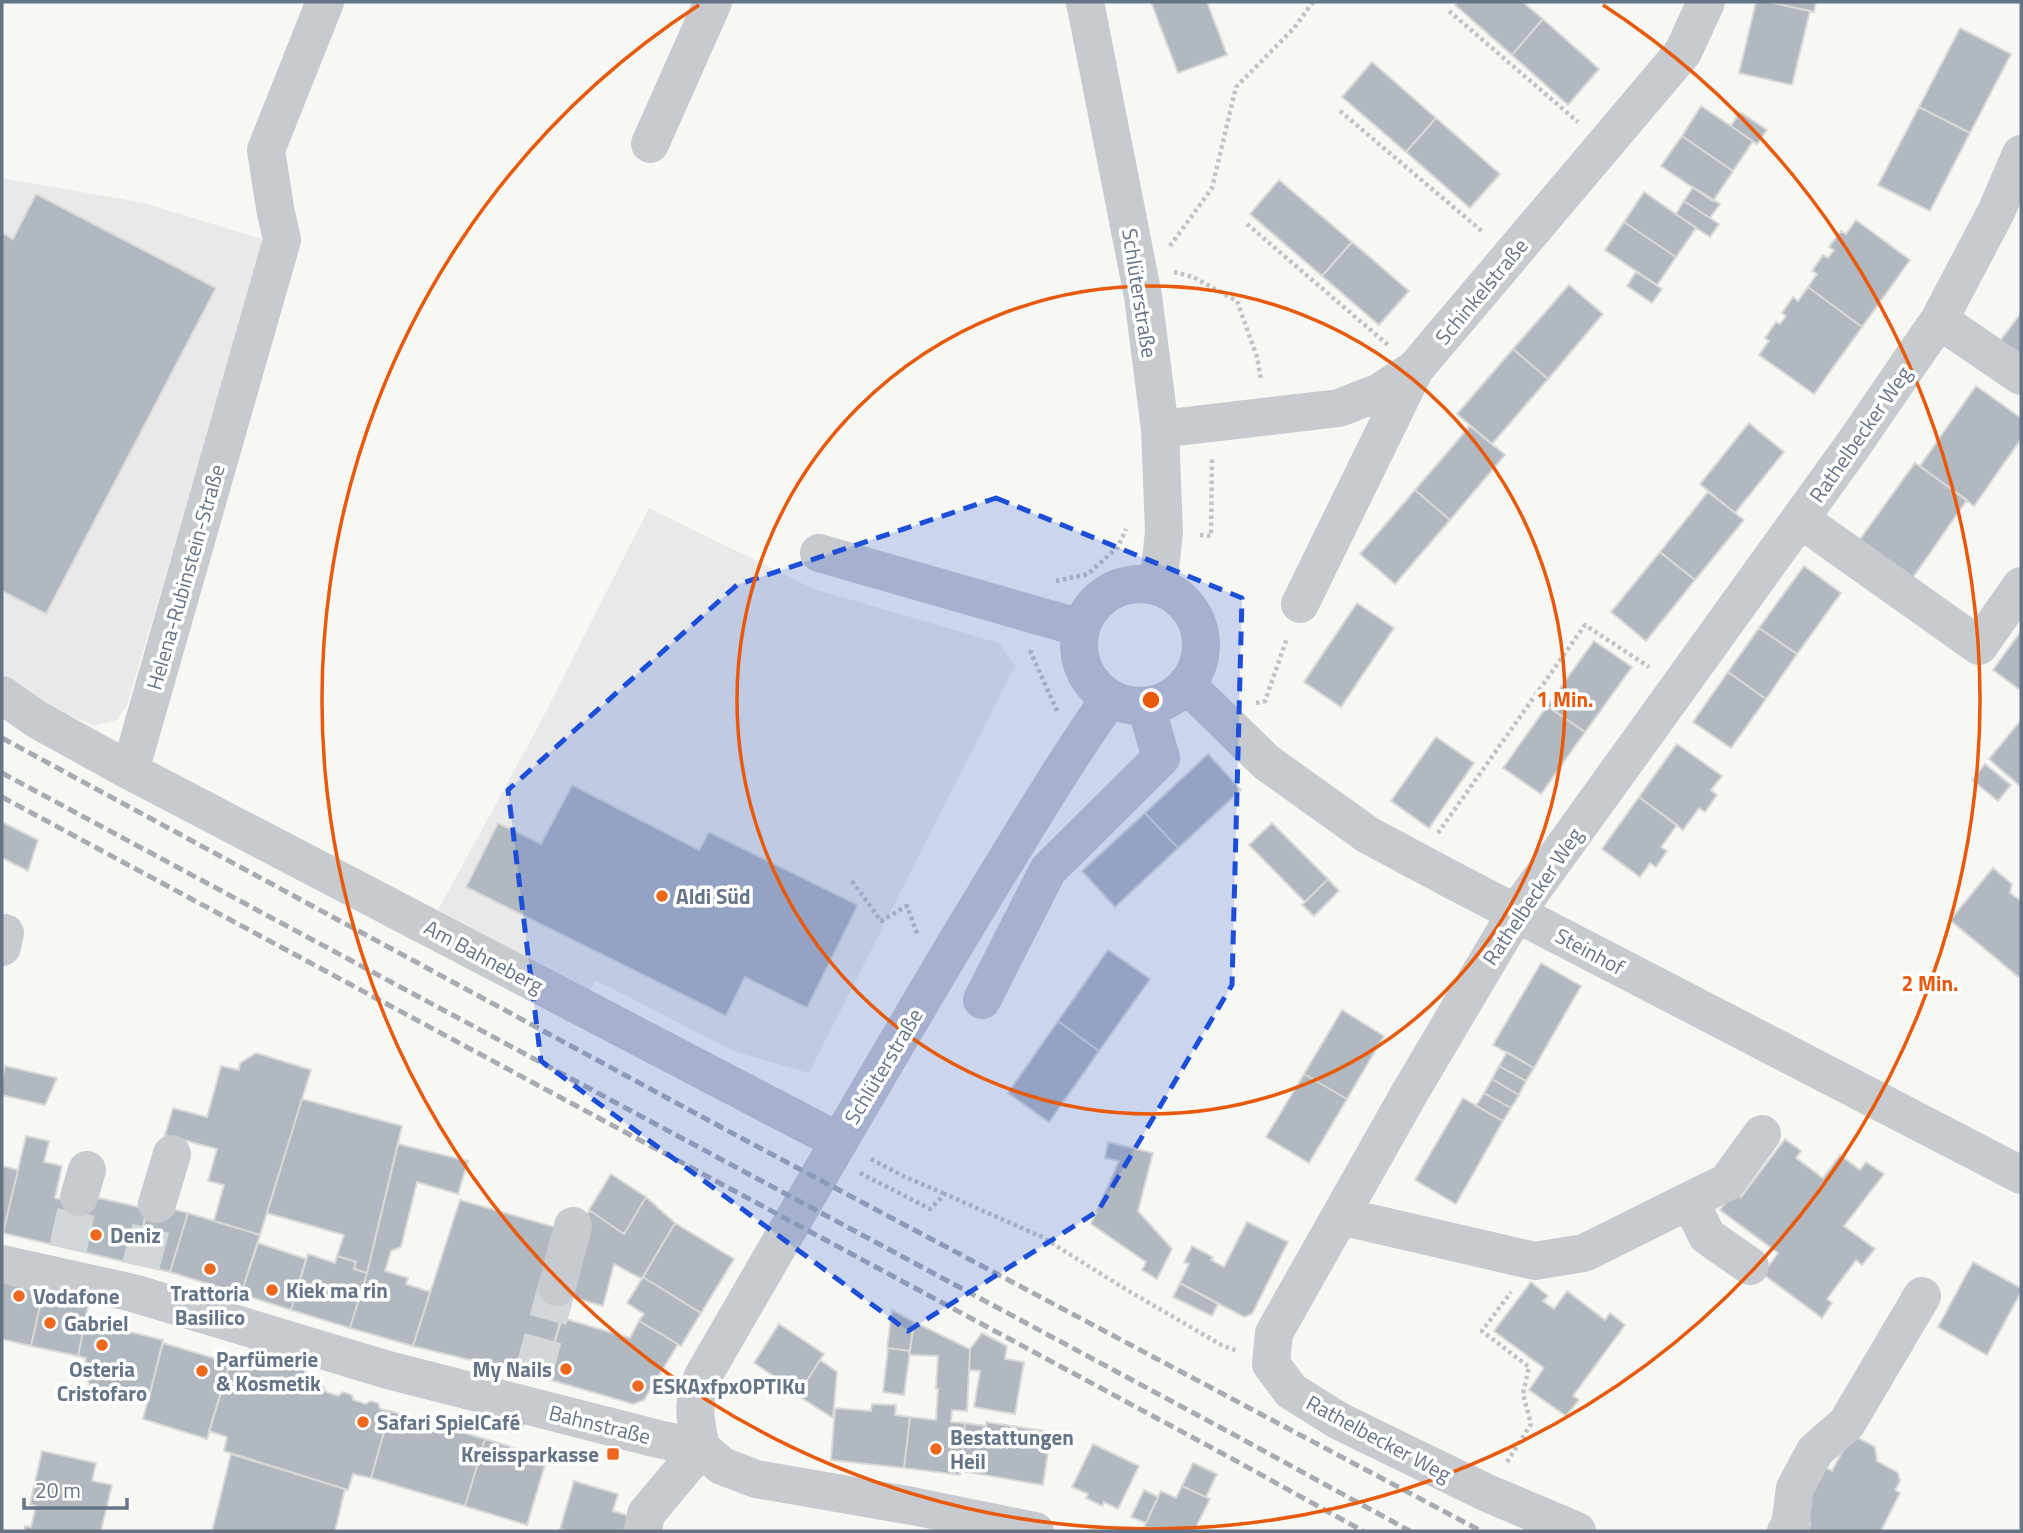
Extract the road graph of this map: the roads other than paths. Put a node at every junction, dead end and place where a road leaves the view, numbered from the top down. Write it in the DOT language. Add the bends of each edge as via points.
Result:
graph roads {
  1 [pos="325,2"];
  2 [pos="713,2"];
  3 [pos="1085,2"];
  4 [pos="1706,2"];
  5 [pos="650,144"];
  6 [pos="2021,154"];
  7 [pos="1939,320"];
  8 [pos="1415,369"];
  9 [pos="2021,376"];
  10 [pos="1160,429"];
  11 [pos="1800,519"];
  12 [pos="819,552"];
  13 [pos="2021,586"];
  14 [pos="1158,587"];
  15 [pos="1300,604"];
  16 [pos="1081,628"];
  17 [pos="1187,685"];
  18 [pos="2,695"];
  19 [pos="1128,702"];
  20 [pos="130,771"];
  21 [pos="1516,913"];
  22 [pos="982,1000"];
  23 [pos="1762,1135"];
  24 [pos="838,1141"];
  25 [pos="172,1154"];
  26 [pos="2021,1175"];
  27 [pos="1690,1201"];
  28 [pos="157,1204"];
  29 [pos="1340,1216"];
  30 [pos="573,1226"];
  31 [pos="2,1264"];
  32 [pos="1750,1266"];
  33 [pos="557,1287"];
  34 [pos="1922,1296"];
  35 [pos="701,1448"];
  36 [pos="643,1531"];
  37 [pos="1035,1531"];
  38 [pos="1577,1531"];
  39 [pos="1786,1531"];
  1 -- 20 [label="street, Helena-Rubinstein-Straße" via="266,150 282,240"];
  2 -- 5 [label="street"];
  3 -- 10 [label="street, Schlüterstraße" via="1149,281"];
  4 -- 8 [label="street, Schinkelstraße" via="1683,52"];
  6 -- 7 [label="street, Rathelbecker Weg"];
  7 -- 9 [label="street"];
  7 -- 11 [label="street, Rathelbecker Weg"];
  8 -- 10 [label="street, Schinkelstraße" via="1380,392 1339,408"];
  8 -- 15 [label="street"];
  10 -- 14 [label="street, Schlüterstraße" via="1164,532"];
  11 -- 13 [label="street" via="1979,646"];
  11 -- 21 [label="street, Rathelbecker Weg"];
  12 -- 16 [label="street"];
  14 -- 16 [label="street" via="1126,585 1109,591 1091,606"];
  14 -- 17 [label="street" via="1190,610 1199,628 1197,668"];
  16 -- 19 [label="street" via="1083,668 1094,685"];
  17 -- 19 [label="street" via="1169,699"];
  17 -- 21 [label="street, Steinhof" via="1278,770 1368,835"];
  18 -- 20 [label="street"];
  19 -- 22 [label="street" via="1161,758 1048,870"];
  19 -- 24 [label="street, Schlüterstraße" via="1084,734"];
  20 -- 24 [label="street, Am Bahneberg"];
  21 -- 26 [label="street, Steinhof"];
  21 -- 29 [label="street, Rathelbecker Weg"];
  23 -- 27 [label="street" via="1727,1182"];
  24 -- 35 [label="street, Schlüterstraße" via="703,1376 695,1396"];
  25 -- 28 [label="street"];
  27 -- 29 [label="street" via="1584,1253 1535,1261"];
  27 -- 32 [label="street" via="1707,1236"];
  29 -- 38 [label="street, Rathelbecker Weg" via="1274,1333 1271,1364 1291,1391 1339,1421 1486,1493"];
  30 -- 33 [label="street"];
  31 -- 35 [label="street, Bahnstraße" via="63,1263 137,1279 365,1363 529,1390 658,1439"];
  34 -- 39 [label="street" via="1847,1423 1815,1451 1795,1488"];
  35 -- 36 [label="street" via="646,1514"];
  35 -- 37 [label="street, Bahnstraße" via="722,1466 756,1479"];
}
